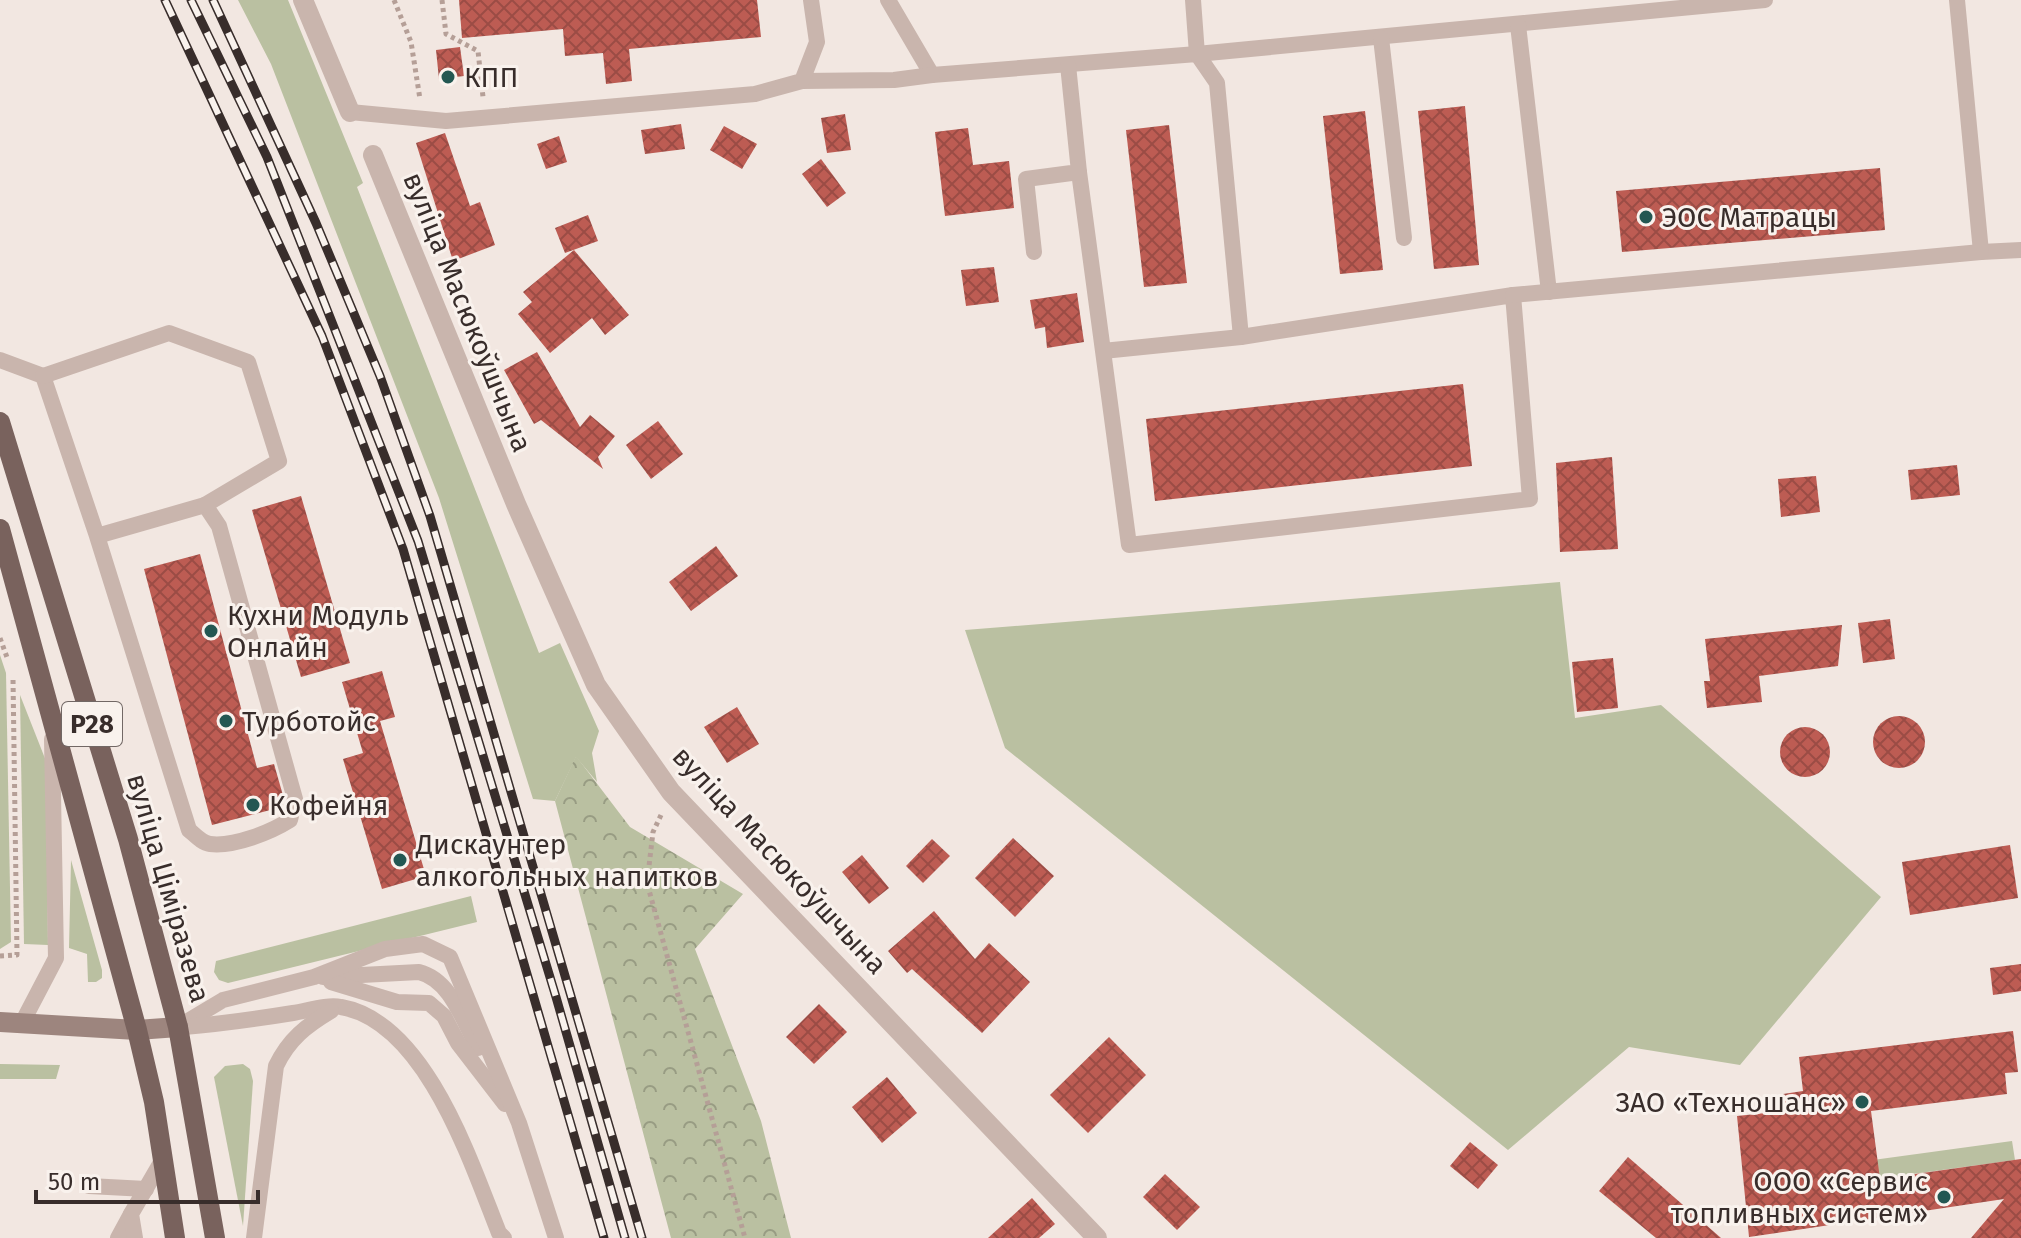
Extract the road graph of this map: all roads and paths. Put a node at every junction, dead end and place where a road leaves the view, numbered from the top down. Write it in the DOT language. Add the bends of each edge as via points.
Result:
graph roads {
  1 [pos="303,0"];
  2 [pos="394,0"];
  3 [pos="442,0"];
  4 [pos="811,0"];
  5 [pos="888,0"];
  6 [pos="1193,0"];
  7 [pos="1765,0"];
  8 [pos="1957,0"];
  9 [pos="1518,25"];
  10 [pos="1381,38"];
  11 [pos="1197,54"];
  12 [pos="1068,65"];
  13 [pos="932,75"];
  14 [pos="802,81"];
  15 [pos="350,112"];
  16 [pos="422,118"];
  17 [pos="486,118"];
  18 [pos="373,155"];
  19 [pos="1079,172"];
  20 [pos="1404,238"];
  21 [pos="2021,250"];
  22 [pos="1034,252"];
  23 [pos="1981,252"];
  24 [pos="1549,292"];
  25 [pos="1513,295"];
  26 [pos="1241,337"];
  27 [pos="1103,351"];
  28 [pos="0,360"];
  29 [pos="43,376"];
  30 [pos="0,422"];
  31 [pos="205,505"];
  32 [pos="0,529"];
  33 [pos="97,536"];
  34 [pos="0,638"];
  35 [pos="52,730"];
  36 [pos="671,792"];
  37 [pos="0,956"];
  38 [pos="314,977"];
  39 [pos="339,1006"];
  40 [pos="0,1022"];
  41 [pos="22,1023"];
  42 [pos="178,1027"];
  43 [pos="137,1030"];
  44 [pos="519,1123"];
  45 [pos="163,1159"];
  46 [pos="89,1186"];
  47 [pos="146,1189"];
  48 [pos="131,1214"];
  49 [pos="118,1238"];
  50 [pos="126,1238"];
  51 [pos="135,1238"];
  52 [pos="175,1238"];
  53 [pos="215,1238"];
  54 [pos="254,1238"];
  55 [pos="504,1238"];
  56 [pos="556,1238"];
  57 [pos="745,1238"];
  58 [pos="1097,1238"];
  1 -- 15 [label="street"];
  2 -- 16 [label="path" via="411,42"];
  3 -- 17 [label="path" via="446,34 478,51"];
  4 -- 14 [label="lane" via="817,42"];
  5 -- 13 [label="lane"];
  6 -- 11 [label="lane"];
  7 -- 9 [label="lane"];
  8 -- 23 [label="lane"];
  9 -- 10 [label="lane"];
  9 -- 24 [label="lane"];
  10 -- 11 [label="lane"];
  10 -- 20 [label="lane"];
  11 -- 12 [label="lane"];
  11 -- 26 [label="lane" via="1217,83"];
  12 -- 13 [label="lane"];
  12 -- 19 [label="lane"];
  13 -- 14 [label="lane"];
  14 -- 17 [label="lane" via="755,94"];
  15 -- 16 [label="lane"];
  16 -- 17 [label="lane"];
  18 -- 36 [label="street, вуліца Масюкоўшчына" via="596,685"];
  19 -- 22 [label="lane" via="1026,179"];
  19 -- 27 [label="lane"];
  21 -- 23 [label="lane"];
  23 -- 24 [label="lane"];
  24 -- 25 [label="lane"];
  25 -- 26 [label="lane"];
  25 -- 27 [label="lane" via="1530,499 1129,545"];
  26 -- 27 [label="lane"];
  28 -- 29 [label="lane"];
  29 -- 31 [label="lane" via="169,333 248,362 279,461"];
  29 -- 33 [label="lane"];
  30 -- 42 [label="main road, вуліца Ціміразева / Р28" via="128,839"];
  31 -- 33 [label="lane"];
  31 -- 33 [label="lane" via="219,526 295,799 290,820 276,829 224,844 207,844 189,830"];
  32 -- 35 [label="main road, Р28"];
  34 -- 37 [label="path" via="13,676 17,955"];
  35 -- 41 [label="lane" via="56,958"];
  35 -- 43 [label="main road, Р28"];
  36 -- 57 [label="path" via="653,832 647,883"];
  36 -- 58 [label="street, вуліца Масюкоўшчына"];
  38 -- 42 [label="lane" via="223,1000"];
  38 -- 44 [label="lane" via="397,1002 429,1003 444,1016 458,1043"];
  38 -- 44 [label="lane" via="419,972 434,976"];
  38 -- 44 [label="lane" via="400,945 423,944 450,957"];
  39 -- 42 [label="lane"];
  39 -- 54 [label="lane" via="304,1027 276,1066"];
  39 -- 55 [label="lane" via="363,1014 392,1034 414,1058 453,1121"];
  40 -- 41 [label="street"];
  41 -- 43 [label="street"];
  42 -- 43 [label="street"];
  42 -- 53 [label="main road, вуліца Ціміразева / Р28"];
  43 -- 45 [label="main road, Р28"];
  44 -- 56 [label="lane"];
  45 -- 47 [label="lane"];
  45 -- 52 [label="main road, Р28"];
  46 -- 47 [label="lane"];
  47 -- 48 [label="lane"];
  48 -- 49 [label="lane"];
  48 -- 50 [label="lane"];
  48 -- 51 [label="lane"];
}
